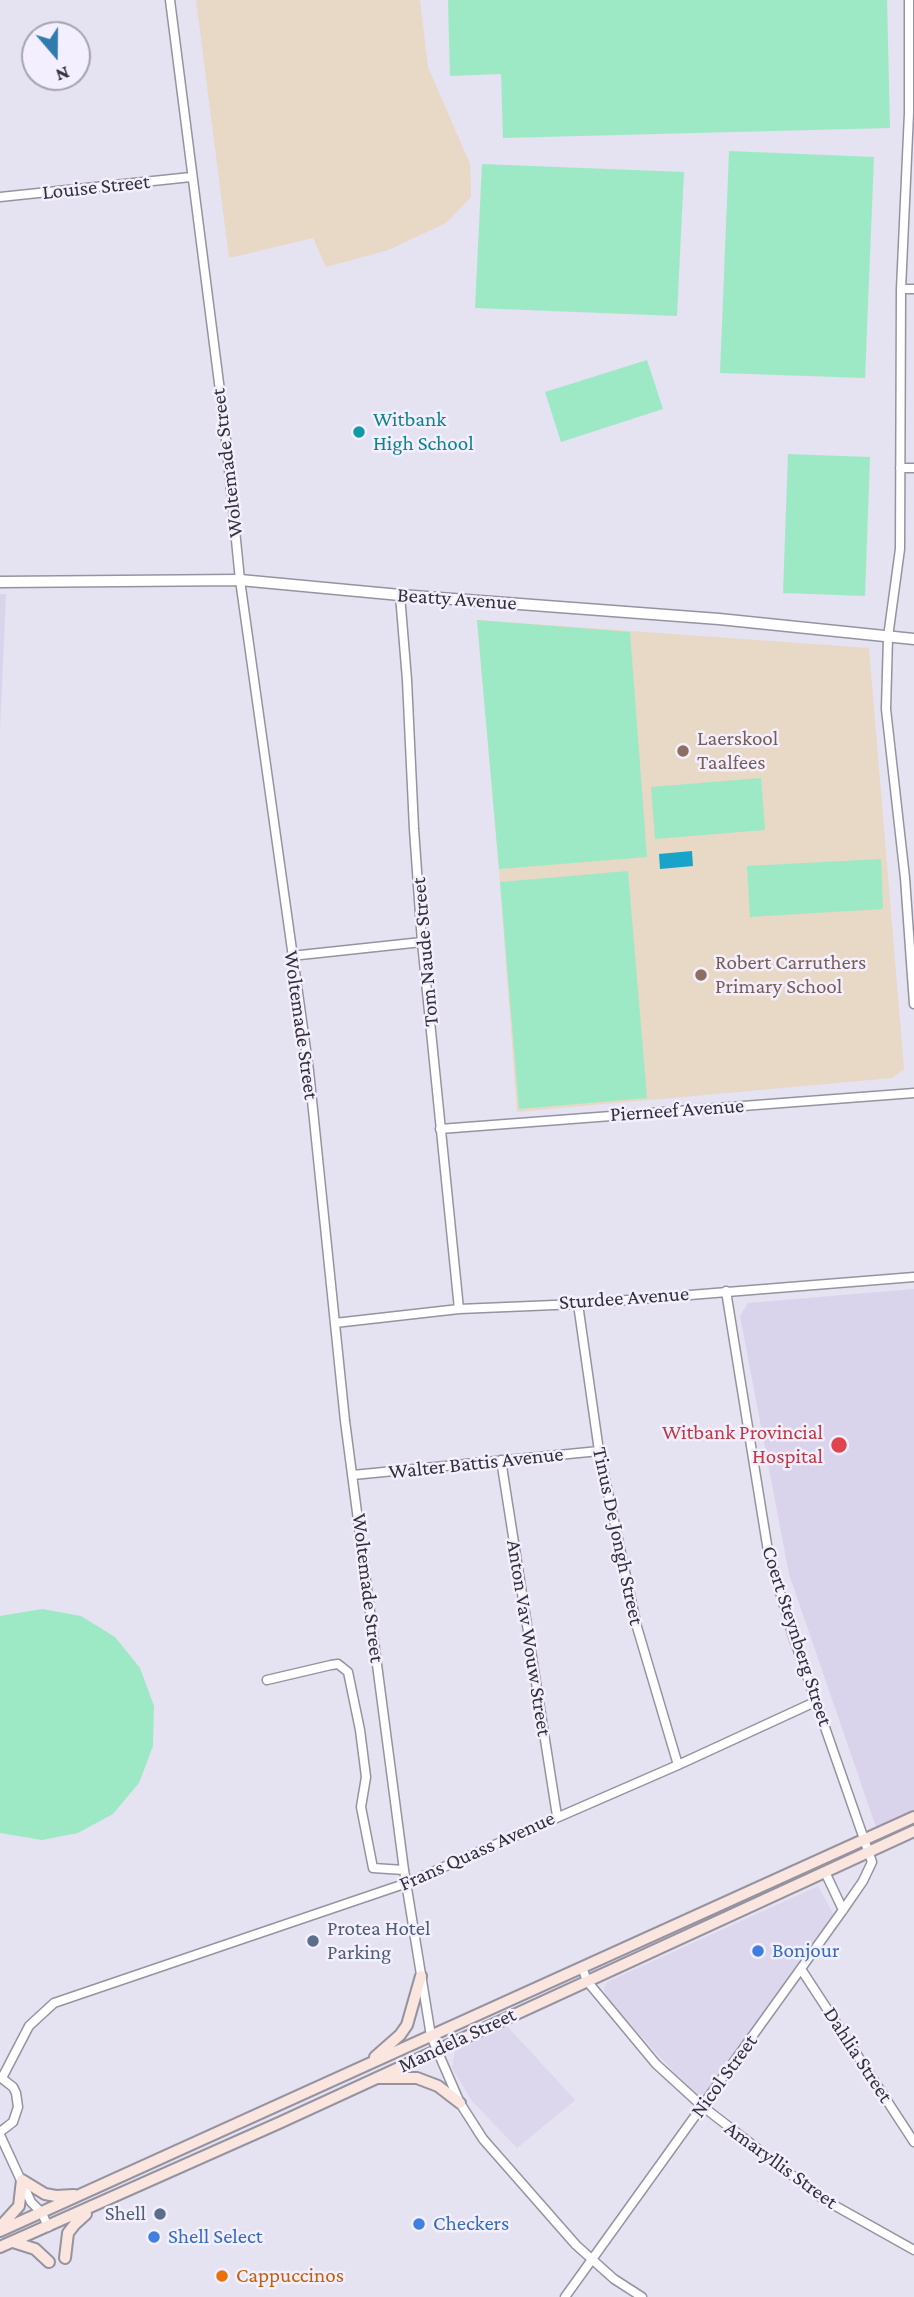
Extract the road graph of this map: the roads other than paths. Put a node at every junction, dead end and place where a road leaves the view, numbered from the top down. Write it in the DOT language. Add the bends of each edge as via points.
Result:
graph roads {
  1 [pos="170,0"];
  2 [pos="909,0"];
  3 [pos="911,113"];
  4 [pos="191,177"];
  5 [pos="0,197"];
  6 [pos="901,289"];
  7 [pos="914,289"];
  8 [pos="900,468"];
  9 [pos="914,468"];
  10 [pos="240,580"];
  11 [pos="0,582"];
  12 [pos="400,595"];
  13 [pos="888,637"];
  14 [pos="914,639"];
  15 [pos="910,878"];
  16 [pos="422,943"];
  17 [pos="291,956"];
  18 [pos="914,1004"];
  19 [pos="914,1093"];
  20 [pos="440,1129"];
  21 [pos="914,1277"];
  22 [pos="726,1291"];
  23 [pos="578,1304"];
  24 [pos="459,1309"];
  25 [pos="335,1323"];
  26 [pos="599,1451"];
  27 [pos="501,1460"];
  28 [pos="353,1475"];
  29 [pos="267,1680"];
  30 [pos="817,1701"];
  31 [pos="678,1765"];
  32 [pos="557,1816"];
  33 [pos="914,1817"];
  34 [pos="914,1831"];
  35 [pos="865,1839"];
  36 [pos="869,1851"];
  37 [pos="404,1870"];
  38 [pos="825,1872"];
  39 [pos="407,1884"];
  40 [pos="844,1910"];
  41 [pos="582,1967"];
  42 [pos="801,1969"];
  43 [pos="421,1976"];
  44 [pos="587,1981"];
  45 [pos="431,2036"];
  46 [pos="436,2049"];
  47 [pos="365,2066"];
  48 [pos="1,2077"];
  49 [pos="373,2079"];
  50 [pos="460,2103"];
  51 [pos="702,2106"];
  52 [pos="0,2133"];
  53 [pos="914,2141"];
  54 [pos="22,2180"];
  55 [pos="83,2194"];
  56 [pos="31,2202"];
  57 [pos="103,2202"];
  58 [pos="42,2213"];
  59 [pos="30,2218"];
  60 [pos="48,2227"];
  61 [pos="0,2229"];
  62 [pos="36,2232"];
  63 [pos="12,2242"];
  64 [pos="0,2248"];
  65 [pos="914,2250"];
  66 [pos="65,2258"];
  67 [pos="592,2261"];
  68 [pos="49,2262"];
  69 [pos="565,2297"];
  70 [pos="642,2297"];
  1 -- 4 [label="street, Woltemade Street"];
  2 -- 3 [label="street"];
  3 -- 6 [label="street"];
  4 -- 5 [label="street, Louise Street"];
  4 -- 10 [label="street, Woltemade Street"];
  6 -- 7 [label="street"];
  6 -- 8 [label="street"];
  8 -- 9 [label="street"];
  8 -- 13 [label="street" via="900,549"];
  10 -- 11 [label="street, Beatty Avenue"];
  10 -- 12 [label="street, Beatty Avenue"];
  10 -- 17 [label="street, Woltemade Street"];
  12 -- 13 [label="street, Beatty Avenue"];
  12 -- 16 [label="street, Tom Naude Street"];
  13 -- 14 [label="street, Beatty Avenue"];
  13 -- 15 [label="street" via="886,709"];
  15 -- 18 [label="street"];
  16 -- 17 [label="street"];
  16 -- 20 [label="street, Tom Naude Street"];
  17 -- 25 [label="street, Woltemade Street" via="309,1071"];
  19 -- 20 [label="street, Pierneef Avenue"];
  20 -- 24 [label="street, Tom Naude Street"];
  21 -- 22 [label="street, Sturdee Avenue"];
  22 -- 23 [label="street, Sturdee Avenue"];
  22 -- 30 [label="street, Coert Steynberg Street" via="768,1551"];
  23 -- 24 [label="street, Sturdee Avenue"];
  23 -- 26 [label="street, Tinus De Jongh Street"];
  24 -- 25 [label="street, Sturdee Avenue"];
  25 -- 28 [label="street, Woltemade Street"];
  26 -- 27 [label="street, Walter Battis Avenue"];
  26 -- 31 [label="street, Tinus De Jongh Street" via="638,1628"];
  27 -- 28 [label="street, Walter Battis Avenue"];
  27 -- 32 [label="street, Anton Vav Wouw Street"];
  28 -- 37 [label="street, Woltemade Street"];
  29 -- 37 [label="street" via="338,1664 348,1672 366,1777 361,1807 373,1868"];
  30 -- 31 [label="street, Frans Quass Avenue"];
  30 -- 35 [label="street, Coert Steynberg Street"];
  31 -- 32 [label="street, Frans Quass Avenue"];
  32 -- 39 [label="street, Frans Quass Avenue"];
  33 -- 35 [label="main road, Mandela Street"];
  34 -- 36 [label="main road, Mandela Street"];
  35 -- 36 [label="street, Coert Steynberg Street"];
  35 -- 41 [label="main road, Mandela Street"];
  36 -- 38 [label="main road, Mandela Street"];
  36 -- 40 [label="street, Nicol Street" via="872,1862"];
  37 -- 39 [label="street, Woltemade Street"];
  38 -- 40 [label="street"];
  38 -- 44 [label="main road, Mandela Street"];
  39 -- 43 [label="street, Woltemade Street"];
  39 -- 48 [label="street, Frans Quass Avenue" via="62,1999 29,2026"];
  40 -- 42 [label="street, Nicol Street"];
  41 -- 44 [label="street, Amaryllis Street"];
  41 -- 45 [label="main road, Mandela Street"];
  42 -- 51 [label="street, Nicol Street"];
  42 -- 53 [label="street, Dahlia Street"];
  43 -- 45 [label="street, Woltemade Street"];
  43 -- 47 [label="main road" via="407,2025"];
  44 -- 46 [label="main road, Mandela Street"];
  44 -- 51 [label="street, Amaryllis Street" via="656,2064"];
  45 -- 46 [label="street, Woltemade Street"];
  45 -- 47 [label="main road, Mandela Street"];
  46 -- 49 [label="main road, Mandela Street"];
  46 -- 50 [label="street, Woltemade Street"];
  47 -- 55 [label="main road, Mandela Street"];
  48 -- 52 [label="street" via="16,2093 18,2107 13,2122"];
  49 -- 50 [label="main road" via="417,2078 438,2086"];
  49 -- 57 [label="main road, Mandela Street"];
  50 -- 67 [label="street, Woltemade Street" via="483,2139"];
  51 -- 65 [label="street, Amaryllis Street" via="823,2199"];
  51 -- 67 [label="street, Nicol Street"];
  52 -- 54 [label="street"];
  54 -- 55 [label="main road" via="51,2196"];
  54 -- 56 [label="street"];
  54 -- 61 [label="main road" via="19,2206"];
  55 -- 58 [label="main road, Mandela Street"];
  56 -- 58 [label="street"];
  56 -- 59 [label="street"];
  57 -- 60 [label="main road, Mandela Street"];
  57 -- 66 [label="main road" via="71,2228"];
  58 -- 59 [label="main road, Mandela Street"];
  58 -- 60 [label="street"];
  59 -- 61 [label="main road, Mandela Street"];
  59 -- 62 [label="street"];
  60 -- 62 [label="main road, Mandela Street"];
  62 -- 63 [label="main road, Mandela Street"];
  63 -- 64 [label="main road, Mandela Street"];
  63 -- 68 [label="main road" via="35,2249"];
  67 -- 69 [label="street, Nicol Street"];
  67 -- 70 [label="street, Woltemade Street"];
}
